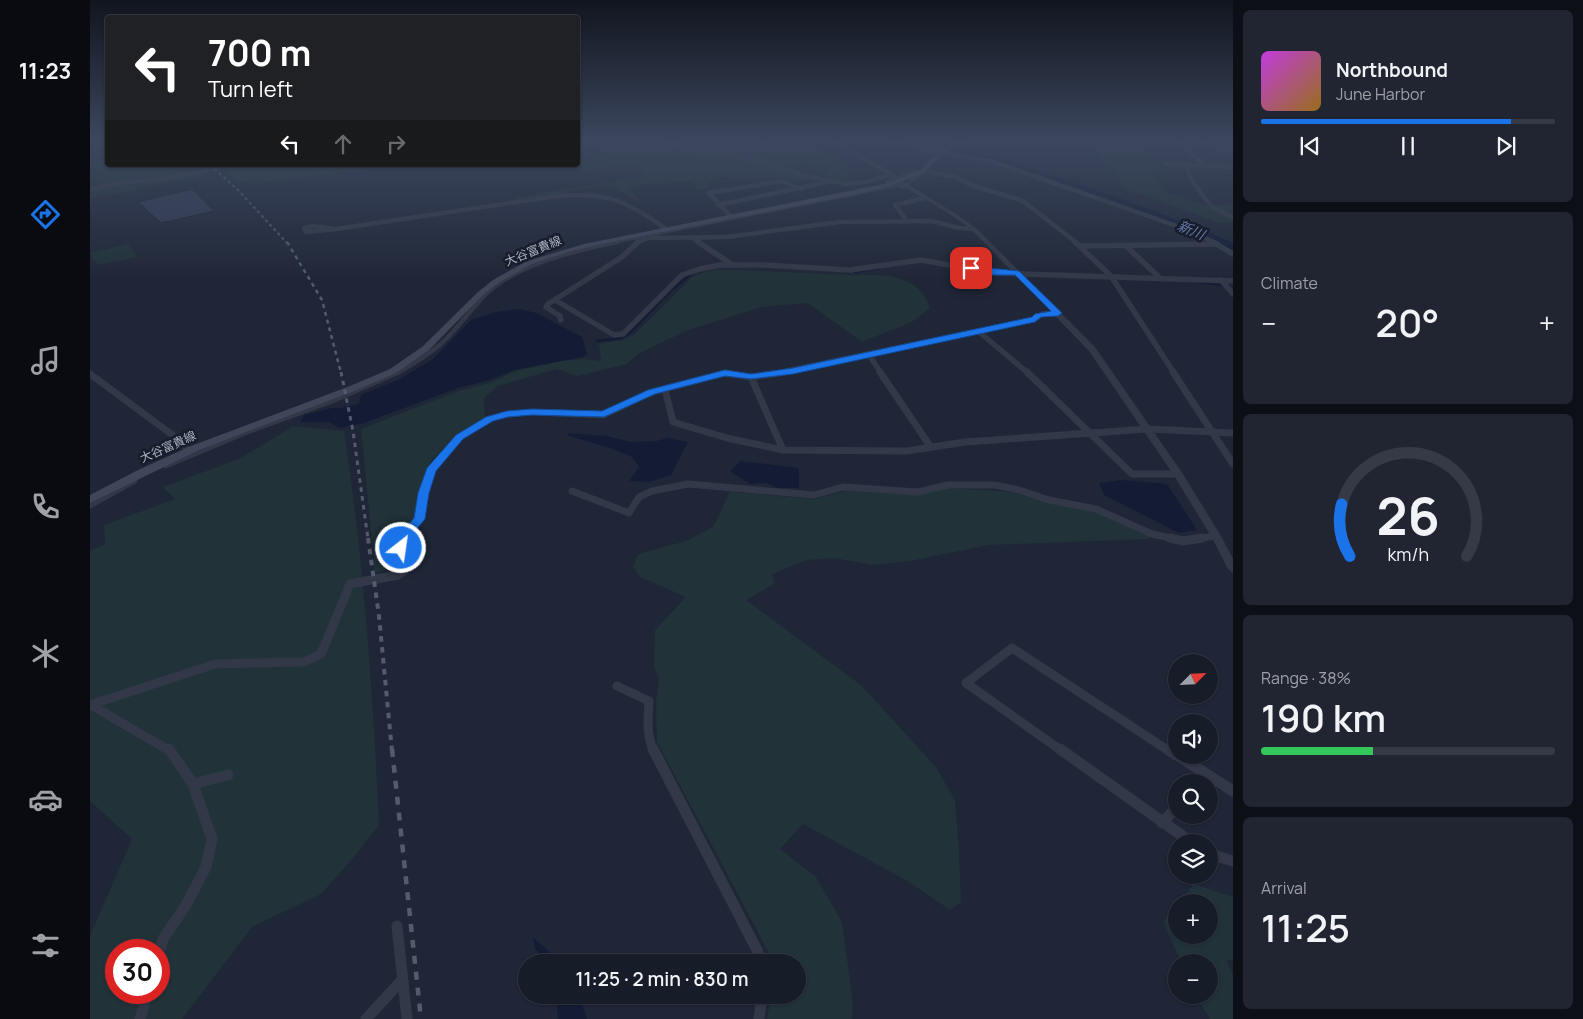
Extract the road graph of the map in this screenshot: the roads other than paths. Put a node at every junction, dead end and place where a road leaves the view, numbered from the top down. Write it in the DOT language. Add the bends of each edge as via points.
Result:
graph roads {
  1 [pos="745,188"];
  2 [pos="798,188"];
  3 [pos="807,188"];
  4 [pos="876,188"];
  5 [pos="878,188"];
  6 [pos="911,188"];
  7 [pos="979,188"];
  8 [pos="1067,188"];
  9 [pos="1197,188"];
  10 [pos="801,189"];
  11 [pos="925,198"];
  12 [pos="718,205"];
  13 [pos="731,217"];
  14 [pos="1233,218"];
  15 [pos="907,221"];
  16 [pos="338,229"];
  17 [pos="974,229"];
  18 [pos="666,230"];
  19 [pos="693,238"];
  20 [pos="1219,244"];
  21 [pos="1080,246"];
  22 [pos="1126,246"];
  23 [pos="1233,254"];
  24 [pos="733,265"];
  25 [pos="1017,273"];
  26 [pos="1111,276"];
  27 [pos="1160,278"];
  28 [pos="1221,280"];
  29 [pos="1233,281"];
  30 [pos="1231,290"];
  31 [pos="1233,294"];
  32 [pos="555,300"];
  33 [pos="1058,313"];
  34 [pos="562,320"];
  35 [pos="978,331"];
  36 [pos="869,355"];
  37 [pos="90,374"];
  38 [pos="751,376"];
  39 [pos="665,389"];
  40 [pos="1148,429"];
  41 [pos="1212,432"];
  42 [pos="1088,433"];
  43 [pos="1233,433"];
  44 [pos="930,446"];
  45 [pos="783,450"];
  46 [pos="188,451"];
  47 [pos="1233,464"];
  48 [pos="1178,474"];
  49 [pos="572,491"];
  50 [pos="90,500"];
  51 [pos="90,506"];
  52 [pos="1216,536"];
  53 [pos="1233,569"];
  54 [pos="617,686"];
  55 [pos="90,705"];
  56 [pos="1168,749"];
  57 [pos="1188,764"];
  58 [pos="1199,774"];
  59 [pos="228,775"];
  60 [pos="193,784"];
  61 [pos="1218,785"];
  62 [pos="1233,792"];
  63 [pos="1168,817"];
  64 [pos="1162,823"];
  65 [pos="1179,834"];
  66 [pos="1218,857"];
  67 [pos="1233,861"];
  68 [pos="396,926"];
  69 [pos="163,939"];
  70 [pos="758,954"];
  71 [pos="402,980"];
  72 [pos="144,1004"];
  73 [pos="761,1004"];
  74 [pos="140,1019"];
  75 [pos="366,1019"];
  76 [pos="407,1019"];
  77 [pos="759,1019"];
  1 -- 12 [label="street" via="709,194"];
  2 -- 10 [label="street"];
  3 -- 10 [label="street"];
  4 -- 51 [label="street" via="595,246 532,266 488,292 447,338 424,358 394,375 208,447 146,474"];
  5 -- 13 [label="main road, 大谷富貴線"];
  6 -- 11 [label="street"];
  7 -- 21 [label="street" via="1023,201"];
  8 -- 20 [label="street"];
  9 -- 14 [label="street" via="1211,206"];
  10 -- 12 [label="street"];
  11 -- 15 [label="street" via="895,206"];
  11 -- 17 [label="street"];
  12 -- 13 [label="street"];
  13 -- 18 [label="main road, 大谷富貴線"];
  15 -- 17 [label="street"];
  15 -- 19 [label="street" via="840,222 727,237"];
  16 -- 16 [label="street" via="314,226 304,228 306,232"];
  16 -- 18 [label="street" via="558,196 593,194 631,204"];
  17 -- 25 [label="street"];
  18 -- 46 [label="main road, 大谷富貴線" via="569,250 521,267 482,291 446,331 395,370 346,392"];
  19 -- 24 [label="street"];
  19 -- 32 [label="street" via="648,238 637,242 622,257"];
  20 -- 22 [label="street"];
  20 -- 23 [label="street"];
  21 -- 22 [label="street"];
  21 -- 26 [label="street"];
  22 -- 27 [label="street"];
  24 -- 25 [label="street" via="851,270 922,260 981,271"];
  24 -- 32 [label="street" via="706,267 682,275 623,334 614,335"];
  25 -- 26 [label="street"];
  25 -- 33 [label="street"];
  26 -- 27 [label="street"];
  26 -- 41 [label="street"];
  27 -- 28 [label="street"];
  28 -- 29 [label="street"];
  28 -- 30 [label="street"];
  30 -- 31 [label="street"];
  32 -- 34 [label="street" via="546,307"];
  33 -- 35 [label="street"];
  33 -- 40 [label="street" via="1092,349"];
  35 -- 36 [label="street"];
  35 -- 42 [label="street" via="1035,379"];
  36 -- 38 [label="street"];
  36 -- 44 [label="street"];
  37 -- 46 [label="street" via="182,442"];
  38 -- 39 [label="street" via="725,373"];
  38 -- 45 [label="street"];
  39 -- 45 [label="street" via="673,422"];
  39 -- 55 [label="street" via="604,414 507,414 489,419 459,437 431,470 419,519 402,544 404,571 350,584 321,654 297,662 215,664"];
  40 -- 41 [label="street"];
  40 -- 42 [label="street"];
  40 -- 48 [label="street"];
  41 -- 43 [label="street"];
  41 -- 47 [label="street"];
  42 -- 44 [label="street"];
  42 -- 48 [label="street" via="1132,474"];
  44 -- 45 [label="street" via="907,451"];
  46 -- 50 [label="main road, 大谷富貴線"];
  48 -- 52 [label="street"];
  49 -- 52 [label="street" via="629,513 639,497 688,484 814,496 844,487 918,492 948,485 995,485 1096,509 1152,534 1183,541"];
  52 -- 53 [label="street"];
  54 -- 70 [label="street" via="649,701 650,745"];
  55 -- 60 [label="street" via="168,748"];
  56 -- 64 [label="street" via="1012,648 966,683"];
  57 -- 58 [label="street"];
  59 -- 60 [label="street"];
  60 -- 69 [label="street" via="212,839 206,867"];
  61 -- 62 [label="street"];
  63 -- 64 [label="street"];
  64 -- 65 [label="street"];
  66 -- 67 [label="street"];
  68 -- 71 [label="street"];
  71 -- 75 [label="street"];
  71 -- 76 [label="street"];
  72 -- 74 [label="street"];
  73 -- 77 [label="street"];
}
